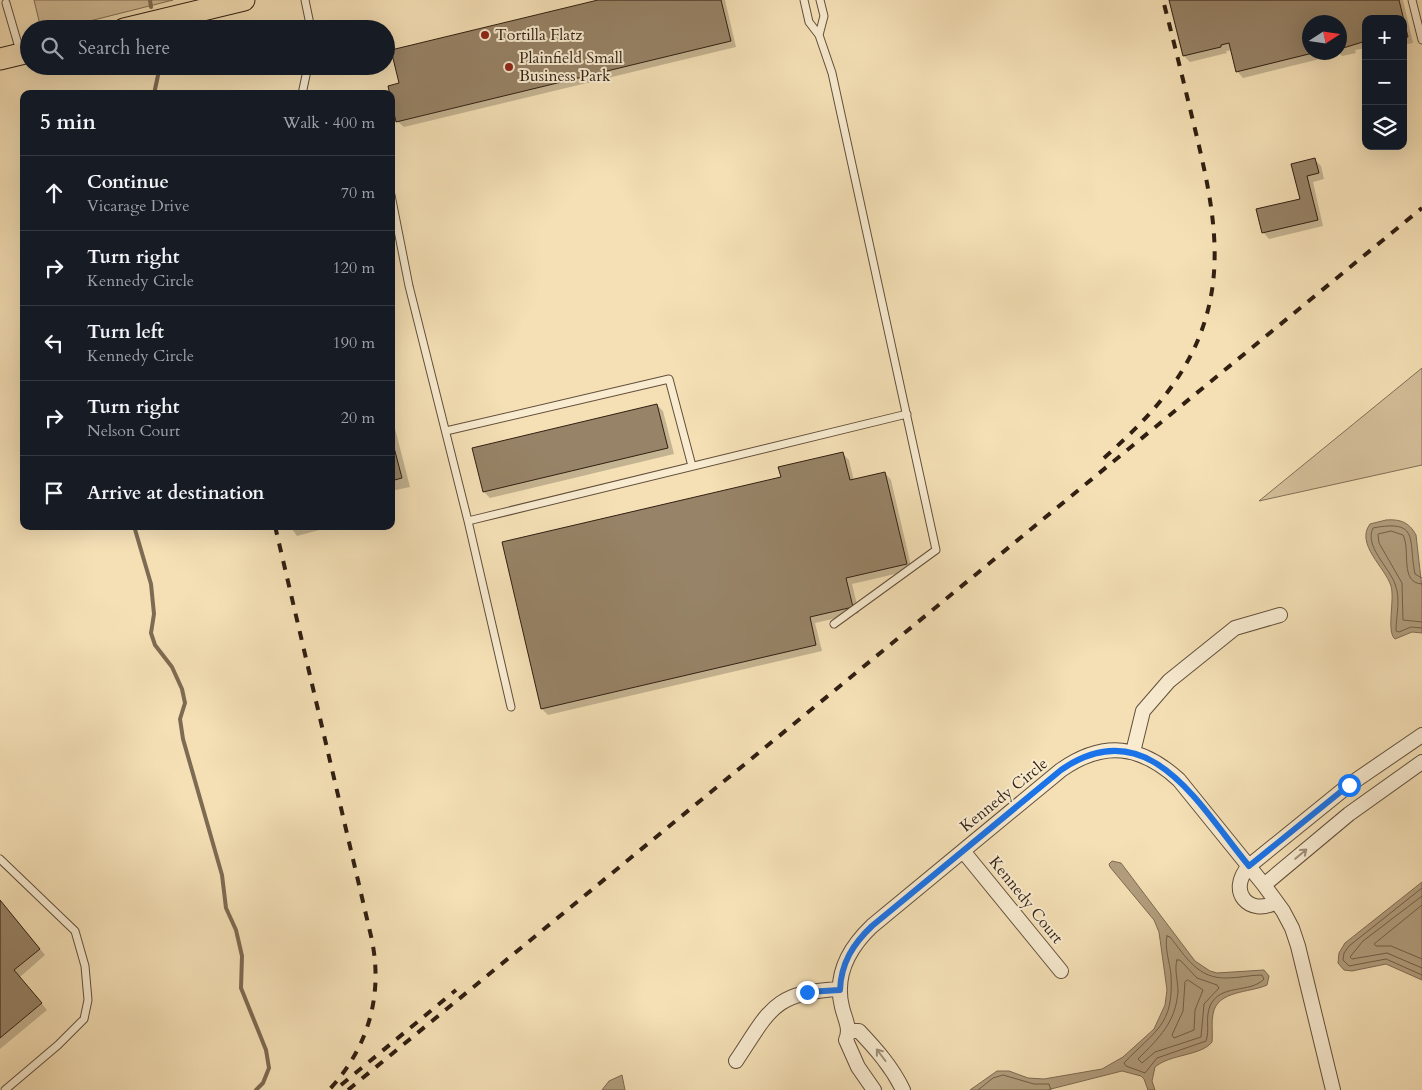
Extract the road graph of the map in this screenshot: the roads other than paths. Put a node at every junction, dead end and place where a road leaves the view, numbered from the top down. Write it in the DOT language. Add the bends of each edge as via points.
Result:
graph roads {
  1 [pos="244,0"];
  2 [pos="305,0"];
  3 [pos="804,0"];
  4 [pos="820,0"];
  5 [pos="1412,0"];
  6 [pos="6,3"];
  7 [pos="159,20"];
  8 [pos="309,20"];
  9 [pos="820,35"];
  10 [pos="20,40"];
  11 [pos="1422,40"];
  12 [pos="20,54"];
  13 [pos="0,59"];
  14 [pos="306,75"];
  15 [pos="303,90"];
  16 [pos="395,215"];
  17 [pos="907,414"];
  18 [pos="446,431"];
  19 [pos="692,466"];
  20 [pos="468,521"];
  21 [pos="1280,615"];
  22 [pos="834,624"];
  23 [pos="511,707"];
  24 [pos="1422,735"];
  25 [pos="1133,752"];
  26 [pos="1393,754"];
  27 [pos="1422,762"];
  28 [pos="1405,772"];
  29 [pos="1334,797"];
  30 [pos="1349,814"];
  31 [pos="963,851"];
  32 [pos="0,859"];
  33 [pos="1249,866"];
  34 [pos="1264,886"];
  35 [pos="1276,902"];
  36 [pos="1061,971"];
  37 [pos="840,990"];
  38 [pos="850,1030"];
  39 [pos="736,1061"];
  40 [pos="5,1090"];
  41 [pos="874,1090"];
  42 [pos="903,1090"];
  43 [pos="1333,1090"];
  1 -- 7 [label="main road"];
  2 -- 8 [label="lane"];
  3 -- 9 [label="lane" via="808,22"];
  4 -- 9 [label="lane" via="824,16"];
  5 -- 11 [label="lane"];
  6 -- 10 [label="lane"];
  9 -- 17 [label="lane" via="832,73"];
  12 -- 13 [label="main road"];
  14 -- 15 [label="lane"];
  16 -- 18 [label="lane" via="409,286"];
  17 -- 19 [label="lane"];
  17 -- 22 [label="lane" via="936,550"];
  18 -- 19 [label="lane" via="669,379"];
  18 -- 20 [label="lane"];
  19 -- 20 [label="lane"];
  20 -- 23 [label="lane"];
  21 -- 25 [label="street" via="1235,628 1168,681 1143,711"];
  24 -- 26 [label="street"];
  25 -- 31 [label="street, Kennedy Circle" via="1103,751 1075,761"];
  25 -- 33 [label="street, Kennedy Circle" via="1161,765 1179,780"];
  26 -- 28 [label="street"];
  26 -- 29 [label="street"];
  27 -- 28 [label="street"];
  28 -- 30 [label="street"];
  29 -- 30 [label="street"];
  29 -- 33 [label="street"];
  34 -- 30 [label="street, one-way"];
  31 -- 36 [label="street, Kennedy Court"];
  31 -- 37 [label="street, Kennedy Circle" via="861,937 846,959"];
  32 -- 40 [label="lane" via="74,931 85,966 88,1000 84,1019"];
  33 -- 34 [label="street, Kennedy Circle"];
  33 -- 35 [label="street" via="1240,876 1239,892 1254,906 1268,906"];
  34 -- 35 [label="street, Kennedy Circle"];
  35 -- 43 [label="street, Kennedy Circle" via="1298,946"];
  37 -- 38 [label="street, Kennedy Circle"];
  37 -- 39 [label="street" via="807,992 791,997 770,1010"];
  38 -- 41 [label="street, Kennedy Circle" via="846,1040 851,1054"];
  42 -- 38 [label="street, one-way" via="877,1050 859,1031"];
}
